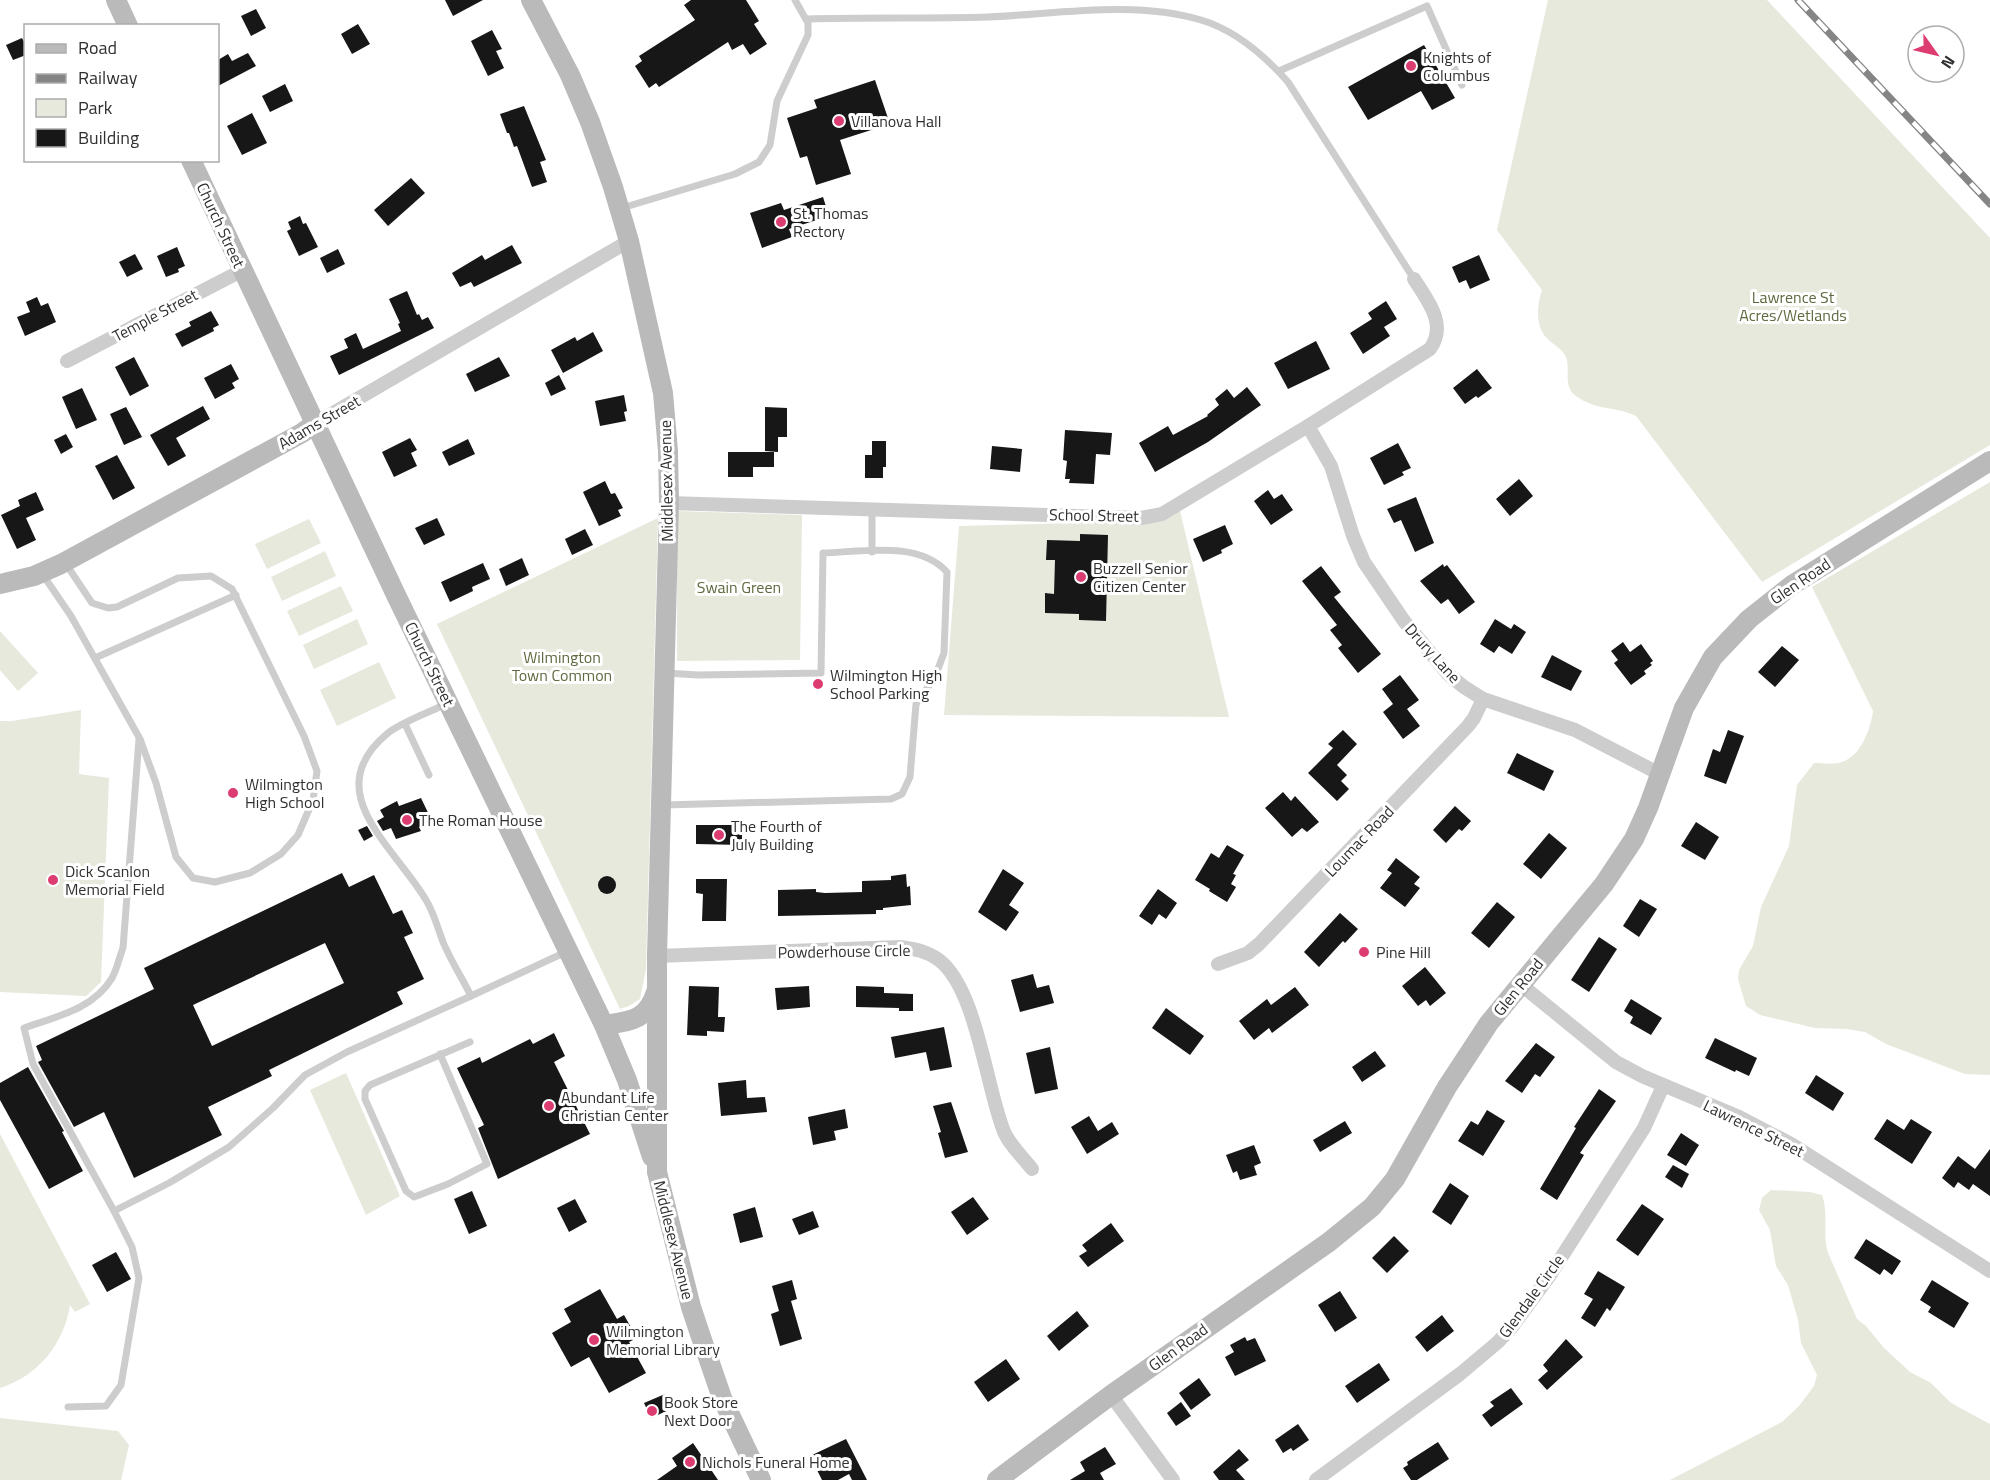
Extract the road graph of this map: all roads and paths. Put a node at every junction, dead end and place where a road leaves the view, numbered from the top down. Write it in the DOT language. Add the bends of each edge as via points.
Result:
graph roads {
  1 [pos="116,0"];
  2 [pos="531,0"];
  3 [pos="795,0"];
  4 [pos="807,19"];
  5 [pos="127,24"];
  6 [pos="1279,71"];
  7 [pos="1462,85"];
  8 [pos="192,162"];
  9 [pos="620,208"];
  10 [pos="630,242"];
  11 [pos="243,270"];
  12 [pos="1414,279"];
  13 [pos="67,361"];
  14 [pos="316,423"];
  15 [pos="1308,426"];
  16 [pos="1990,461"];
  17 [pos="669,503"];
  18 [pos="872,509"];
  19 [pos="872,552"];
  20 [pos="65,562"];
  21 [pos="42,573"];
  22 [pos="0,584"];
  23 [pos="236,595"];
  24 [pos="95,658"];
  25 [pos="666,673"];
  26 [pos="1483,699"];
  27 [pos="448,703"];
  28 [pos="405,724"];
  29 [pos="139,736"];
  30 [pos="1660,774"];
  31 [pos="429,775"];
  32 [pos="661,805"];
  33 [pos="568,951"];
  34 [pos="657,956"];
  35 [pos="1218,964"];
  36 [pos="1520,984"];
  37 [pos="657,986"];
  38 [pos="471,996"];
  39 [pos="604,1025"];
  40 [pos="470,1042"];
  41 [pos="440,1054"];
  42 [pos="1663,1086"];
  43 [pos="1032,1169"];
  44 [pos="657,1172"];
  45 [pos="114,1211"];
  46 [pos="1990,1271"];
  47 [pos="1111,1395"];
  48 [pos="68,1407"];
  49 [pos="760,1480"];
  50 [pos="998,1480"];
  51 [pos="1173,1480"];
  52 [pos="1316,1480"];
  1 -- 5 [label="street"];
  2 -- 9 [label="street, Middlesex Avenue" via="580,99"];
  3 -- 4 [label="lane"];
  4 -- 6 [label="lane" via="988,17 1103,10 1165,13 1199,19 1225,30"];
  4 -- 9 [label="lane" via="808,35 777,101 770,145 759,162 735,174"];
  6 -- 7 [label="lane" via="1427,6"];
  6 -- 12 [label="lane" via="1298,94"];
  8 -- 11 [label="street, Church Street"];
  9 -- 10 [label="street, Middlesex Avenue"];
  10 -- 14 [label="street, Adams Street"];
  10 -- 17 [label="street, Middlesex Avenue" via="663,393"];
  11 -- 13 [label="street, Temple Street"];
  11 -- 14 [label="street, Church Street"];
  12 -- 15 [label="street, School Street" via="1435,316 1437,331 1433,344"];
  14 -- 20 [label="street, Adams Street"];
  14 -- 27 [label="street, Church Street"];
  15 -- 18 [label="street, School Street" via="1155,516"];
  15 -- 26 [label="street, Drury Lane" via="1328,460 1354,541 1378,584 1441,666"];
  16 -- 30 [label="street, Glen Road" via="1792,585 1740,627 1713,657 1694,688"];
  17 -- 18 [label="street, School Street"];
  17 -- 25 [label="street, Middlesex Avenue"];
  18 -- 19 [label="lane"];
  19 -- 25 [label="lane" via="823,553 821,673"];
  19 -- 32 [label="lane" via="913,554 938,565 948,577 944,653 935,677 916,704 910,777 905,791 891,799"];
  20 -- 21 [label="street, Adams Street"];
  20 -- 23 [label="lane" via="92,603 108,608 178,578 211,576"];
  21 -- 22 [label="street, Adams Street"];
  21 -- 24 [label="lane"];
  23 -- 24 [label="lane"];
  23 -- 29 [label="lane" via="317,771 313,800 298,835 281,854 250,873 215,882 193,878 176,857"];
  24 -- 29 [label="lane"];
  25 -- 32 [label="street, Middlesex Avenue"];
  26 -- 30 [label="street, Drury Lane" via="1575,730"];
  26 -- 35 [label="street, Loumac Road" via="1468,726 1259,944 1248,953"];
  27 -- 28 [label="lane"];
  27 -- 33 [label="street, Church Street"];
  28 -- 31 [label="lane"];
  28 -- 38 [label="lane" via="390,732 366,757 357,784 363,808 379,837 427,902"];
  29 -- 45 [label="lane" via="123,948 113,977 81,1007 24,1028 33,1064"];
  30 -- 36 [label="street, Glen Road" via="1634,839 1619,862"];
  32 -- 34 [label="street, Middlesex Avenue"];
  33 -- 38 [label="lane"];
  33 -- 39 [label="street, Church Street"];
  34 -- 37 [label="street, Middlesex Avenue"];
  34 -- 43 [label="street, Powderhouse Circle" via="900,947 934,957 961,989 1003,1129"];
  36 -- 42 [label="street, Lawrence Street" via="1616,1062"];
  36 -- 47 [label="street, Glen Road" via="1469,1051 1395,1179 1372,1207 1329,1242"];
  37 -- 39 [label="street, Middlesex Avenue" via="649,1008 640,1017"];
  37 -- 44 [label="street, Middlesex Avenue"];
  38 -- 45 [label="lane" via="305,1075 229,1147"];
  39 -- 44 [label="street, Church Street"];
  40 -- 41 [label="lane"];
  41 -- 41 [label="lane" via="487,1164 448,1184 411,1196 364,1094 370,1085"];
  42 -- 46 [label="street, Lawrence Street" via="1791,1144"];
  42 -- 52 [label="street, Glendale Circle" via="1644,1128 1550,1275 1511,1328 1460,1374"];
  44 -- 49 [label="street, Middlesex Avenue" via="700,1334 722,1398"];
  45 -- 48 [label="lane" via="132,1247 140,1278 121,1385 106,1406"];
  47 -- 50 [label="street, Glen Road"];
  47 -- 51 [label="street"];
}
